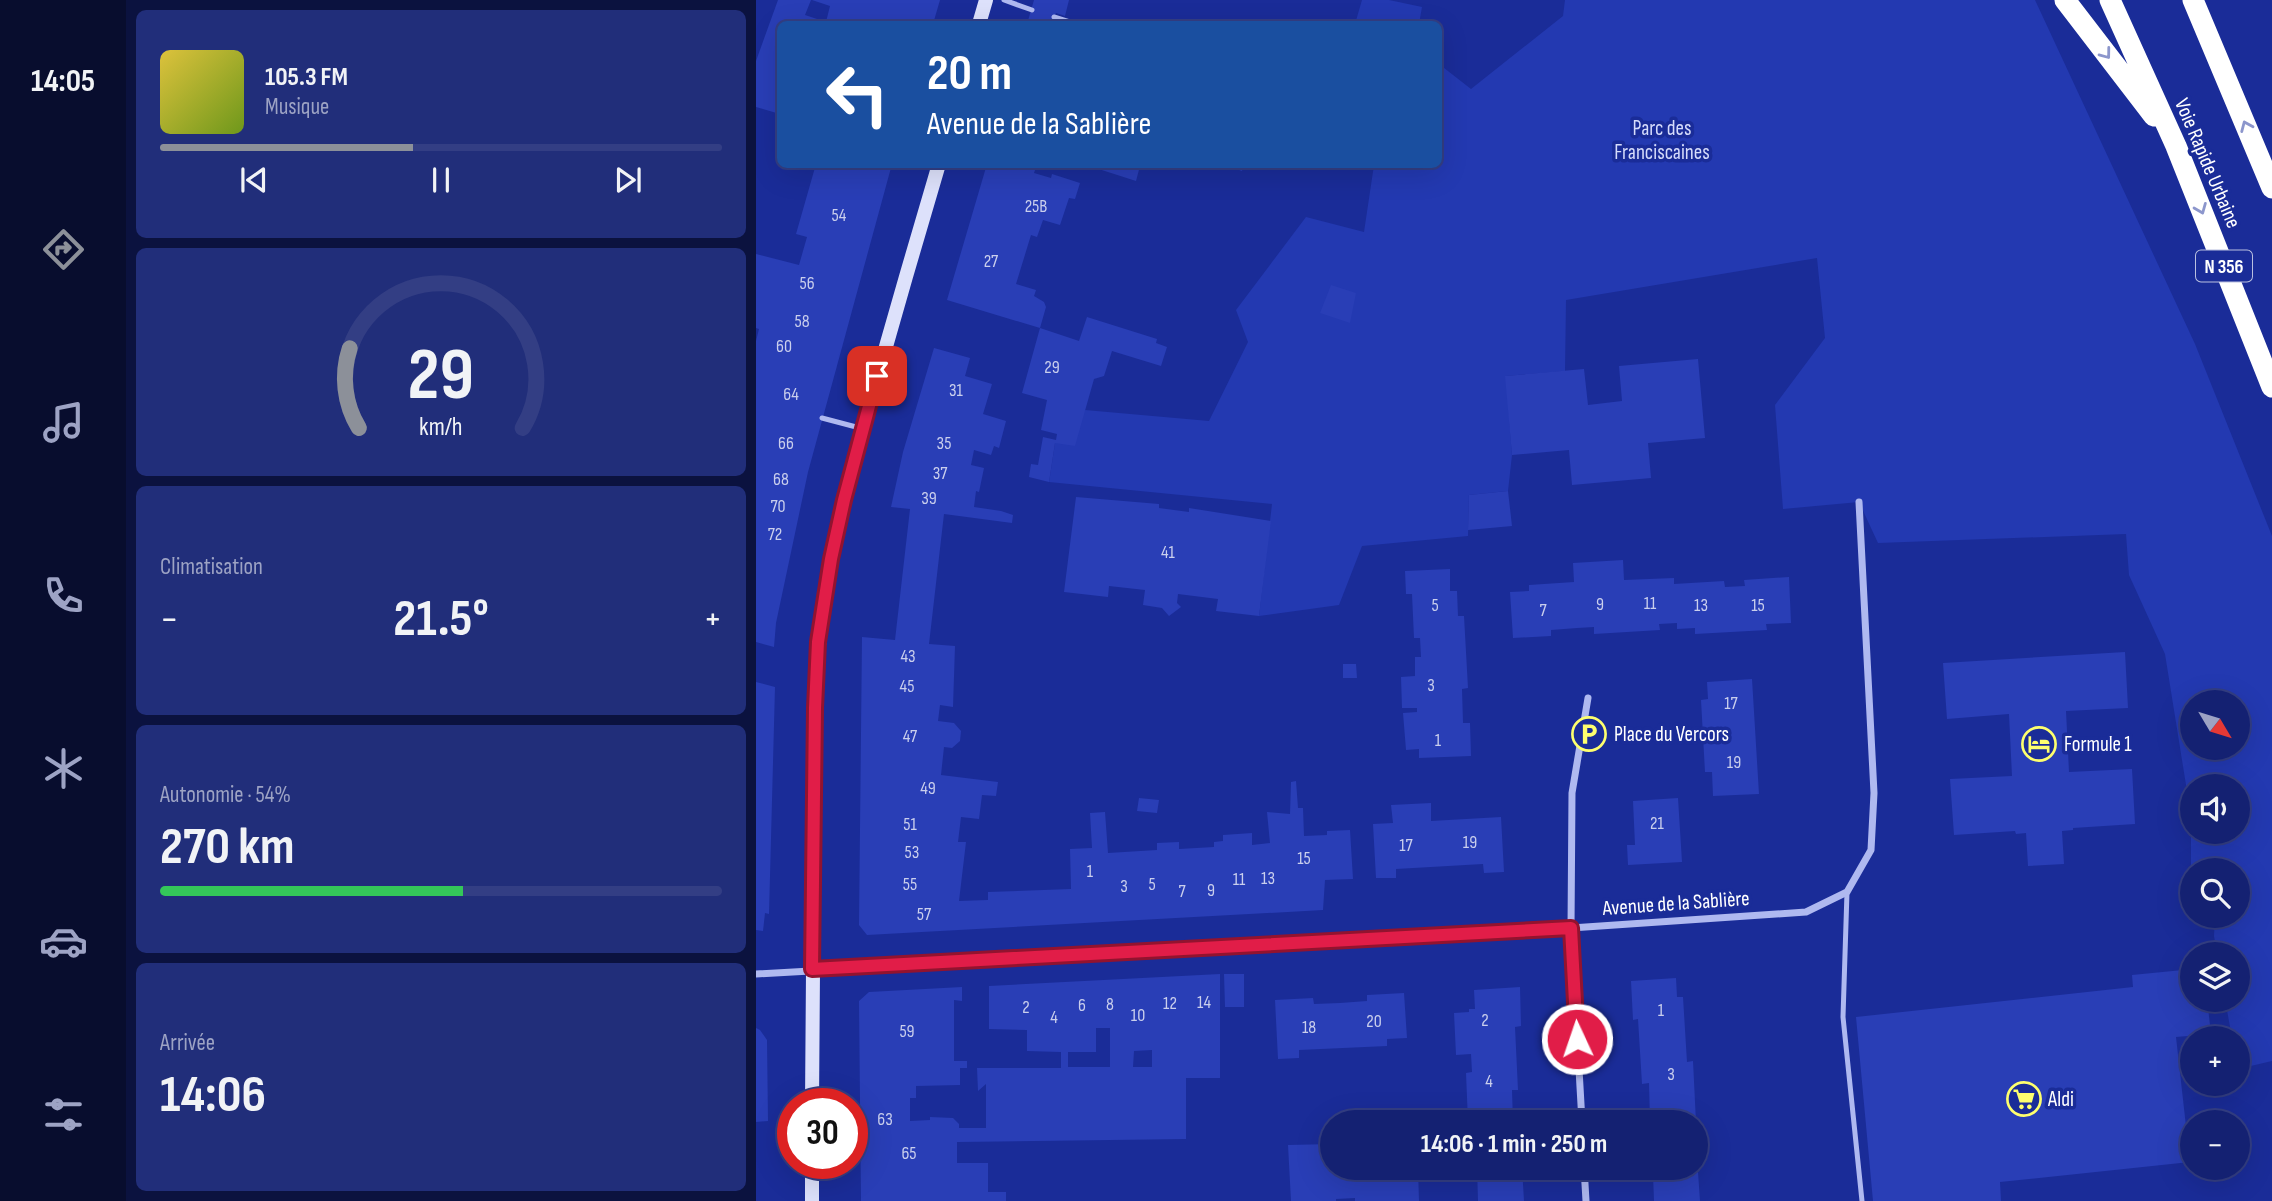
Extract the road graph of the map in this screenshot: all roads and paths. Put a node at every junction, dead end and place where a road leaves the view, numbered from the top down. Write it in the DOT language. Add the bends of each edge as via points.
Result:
graph roads {
  1 [pos="986,0"];
  2 [pos="1004,0"];
  3 [pos="2065,0"];
  4 [pos="2110,0"];
  5 [pos="2193,0"];
  6 [pos="1032,10"];
  7 [pos="1055,17"];
  8 [pos="980,21"];
  9 [pos="1067,21"];
  10 [pos="2176,146"];
  11 [pos="938,168"];
  12 [pos="2272,188"];
  13 [pos="2272,387"];
  14 [pos="822,418"];
  15 [pos="862,429"];
  16 [pos="1859,502"];
  17 [pos="1588,698"];
  18 [pos="1847,892"];
  19 [pos="1571,928"];
  20 [pos="812,969"];
  21 [pos="756,974"];
  22 [pos="812,1088"];
  23 [pos="1581,1110"];
  24 [pos="812,1179"];
  25 [pos="1585,1180"];
  26 [pos="812,1201"];
  27 [pos="1586,1201"];
  28 [pos="1862,1201"];
  1 -- 8 [label="street"];
  2 -- 6 [label="lane"];
  3 -- 10 [label="highway, one-way"];
  4 -- 10 [label="highway, Voie Rapide Urbaine / N 356"];
  12 -- 5 [label="highway, one-way"];
  7 -- 9 [label="lane"];
  10 -- 13 [label="highway, Voie Rapide Urbaine / N 356, one-way"];
  11 -- 15 [label="street"];
  14 -- 15 [label="lane"];
  15 -- 20 [label="street" via="831,559 817,655"];
  16 -- 18 [label="street" via="1874,793 1871,850"];
  17 -- 19 [label="street" via="1572,793"];
  18 -- 19 [label="street, Avenue de la Sablière" via="1806,912"];
  18 -- 28 [label="lane" via="1843,1017"];
  19 -- 20 [label="street, Avenue de la Sablière"];
  19 -- 23 [label="street"];
  20 -- 21 [label="street, Avenue de la Sablière"];
  20 -- 22 [label="street"];
  24 -- 26 [label="street"];
  25 -- 27 [label="street"];
}
